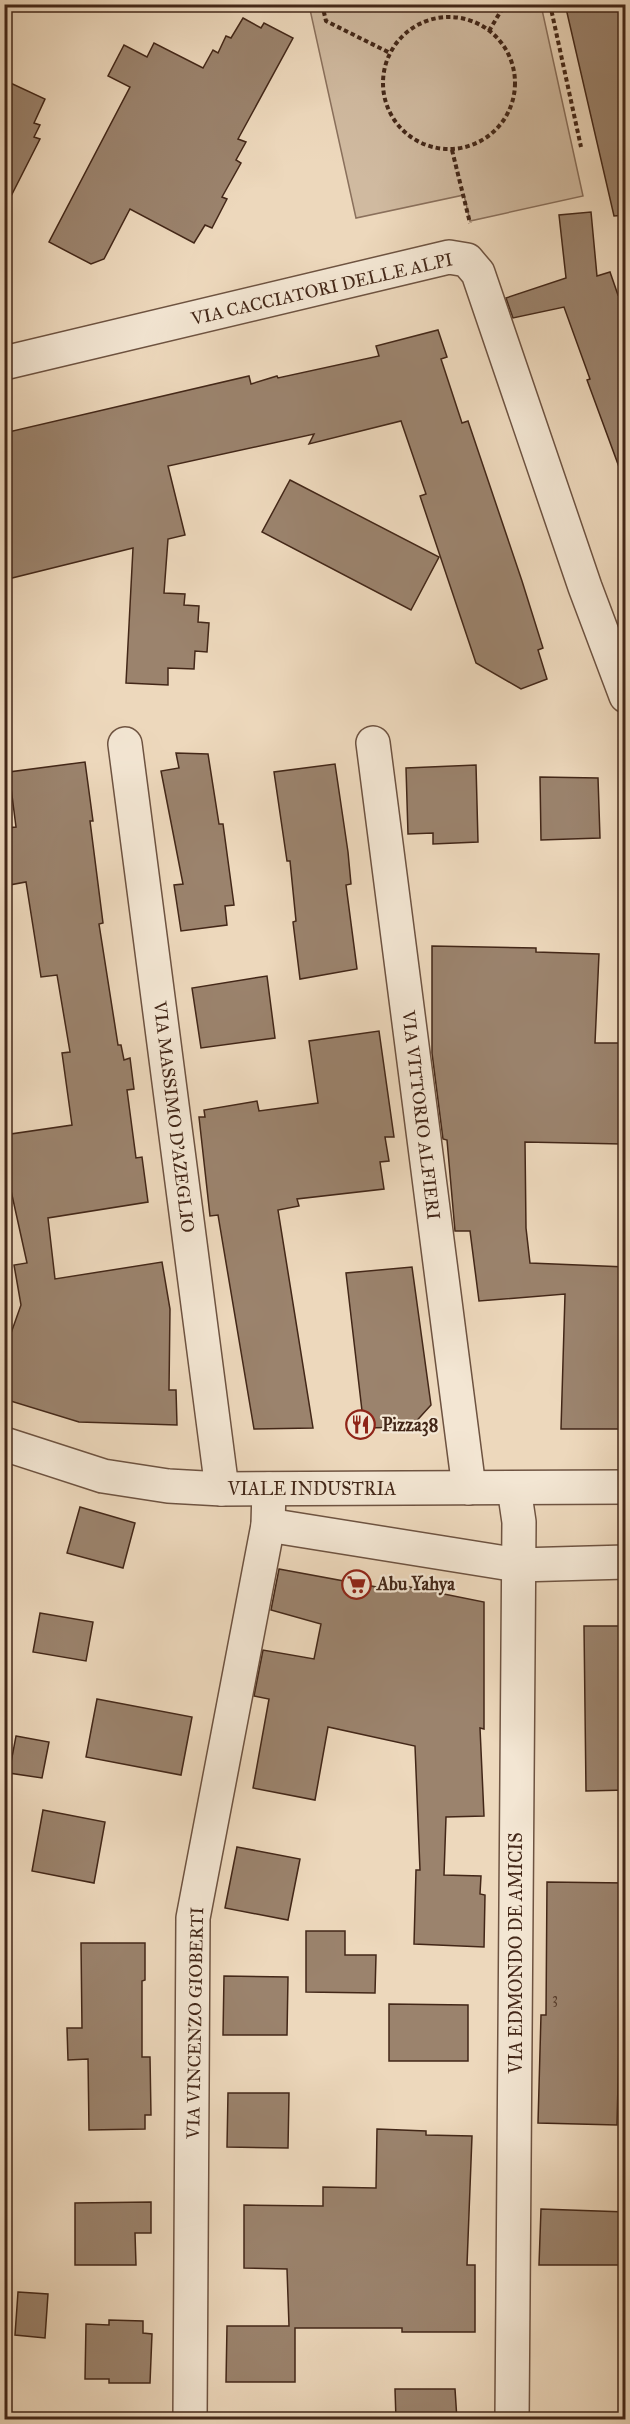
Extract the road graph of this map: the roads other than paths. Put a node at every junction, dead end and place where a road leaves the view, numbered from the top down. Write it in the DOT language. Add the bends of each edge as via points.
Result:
graph roads {
  1 [pos="4,363"];
  2 [pos="626,696"];
  3 [pos="373,743"];
  4 [pos="125,744"];
  5 [pos="4,1444"];
  6 [pos="626,1487"];
  7 [pos="469,1488"];
  8 [pos="514,1488"];
  9 [pos="222,1489"];
  10 [pos="269,1489"];
  11 [pos="268,1525"];
  12 [pos="626,1562"];
  13 [pos="518,1565"];
  14 [pos="190,2420"];
  15 [pos="512,2420"];
  1 -- 2 [label="street, VIA CACCIATORI DELLE ALPI" via="449,256 466,260 478,273"];
  3 -- 7 [label="street, VIA VITTORIO ALFIERI"];
  4 -- 9 [label="street, VIA MASSIMO D'AZEGLIO"];
  5 -- 9 [label="street, VIALE INDUSTRIA" via="103,1476"];
  6 -- 8 [label="street, VIALE INDUSTRIA"];
  7 -- 8 [label="street, VIALE INDUSTRIA"];
  7 -- 10 [label="street, VIALE INDUSTRIA"];
  8 -- 13 [label="street, VIA EDMONDO DE AMICIS" via="519,1522"];
  9 -- 10 [label="street, VIALE INDUSTRIA"];
  10 -- 11 [label="street, VIA VINCENZO GIOBERTI"];
  11 -- 13 [label="street"];
  11 -- 14 [label="street, VIA VINCENZO GIOBERTI" via="193,1918"];
  12 -- 13 [label="street"];
  13 -- 15 [label="street, VIA EDMONDO DE AMICIS"];
}
